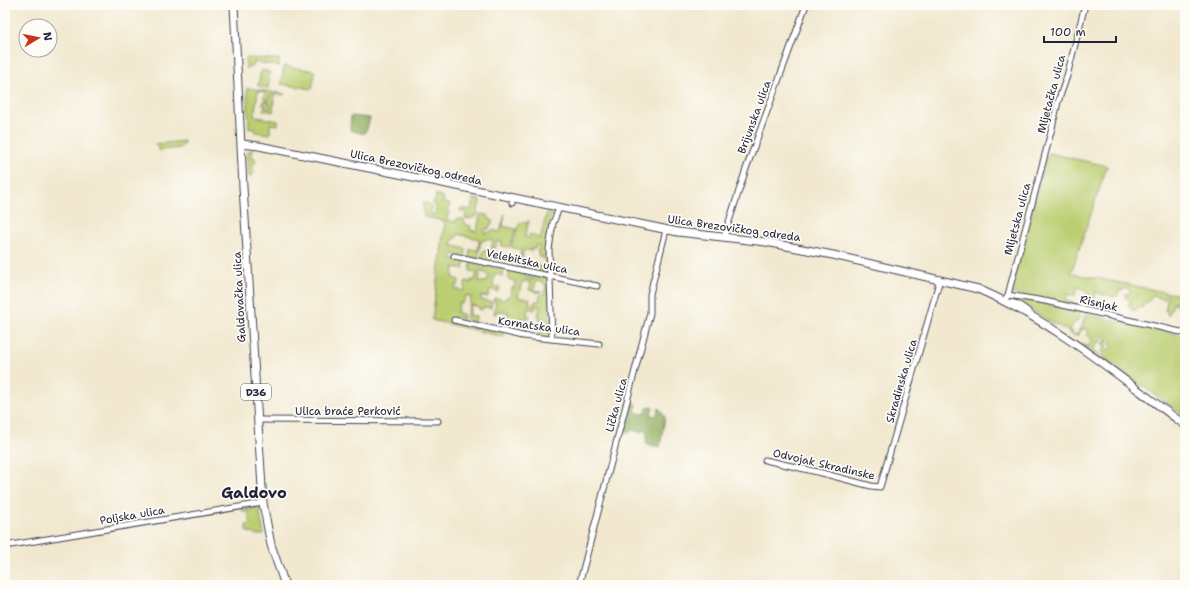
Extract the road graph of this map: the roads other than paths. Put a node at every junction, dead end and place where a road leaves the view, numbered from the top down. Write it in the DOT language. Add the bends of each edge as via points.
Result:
graph roads {
  1 [pos="234,5"];
  2 [pos="806,5"];
  3 [pos="1085,5"];
  4 [pos="1048,142"];
  5 [pos="242,144"];
  6 [pos="559,208"];
  7 [pos="666,230"];
  8 [pos="724,238"];
  9 [pos="454,256"];
  10 [pos="551,276"];
  11 [pos="940,279"];
  12 [pos="597,286"];
  13 [pos="1006,299"];
  14 [pos="454,320"];
  15 [pos="1185,333"];
  16 [pos="552,338"];
  17 [pos="599,344"];
  18 [pos="257,420"];
  19 [pos="438,421"];
  20 [pos="1185,425"];
  21 [pos="765,460"];
  22 [pos="878,487"];
  23 [pos="263,503"];
  24 [pos="5,546"];
  25 [pos="285,585"];
  26 [pos="578,585"];
  1 -- 5 [label="main road, Galdovačka ulica / D36"];
  2 -- 8 [label="street, Brijunska ulica" via="746,169"];
  3 -- 4 [label="street, Mljetačka ulica"];
  4 -- 13 [label="street, Mljetska ulica"];
  5 -- 6 [label="main road, Ulica Brezovičkog odreda"];
  5 -- 18 [label="main road, Galdovačka ulica / D36"];
  6 -- 7 [label="main road, Ulica Brezovičkog odreda"];
  6 -- 10 [label="street" via="551,234"];
  7 -- 8 [label="main road, Ulica Brezovičkog odreda"];
  7 -- 26 [label="street, Lička ulica" via="650,294 650,313"];
  8 -- 11 [label="main road, Ulica Brezovičkog odreda" via="766,242"];
  9 -- 10 [label="street, Velebitska ulica"];
  10 -- 12 [label="street, Velebitska ulica"];
  10 -- 16 [label="street"];
  11 -- 13 [label="main road, Ulica Brezovičkog odreda"];
  11 -- 22 [label="street, Skradinska ulica" via="882,483"];
  13 -- 15 [label="street, Risnjak" via="1045,301"];
  13 -- 20 [label="main road, Ulica Brezovičkog odreda" via="1079,345"];
  14 -- 16 [label="street, Kornatska ulica" via="523,336"];
  16 -- 17 [label="street, Kornatska ulica"];
  18 -- 19 [label="street, Ulica braće Perković"];
  18 -- 23 [label="main road, Galdovačka ulica / D36"];
  21 -- 22 [label="street, Odvojak Skradinske"];
  23 -- 24 [label="street, Poljska ulica"];
  23 -- 25 [label="main road, Galdovačka ulica / D36" via="270,545"];
}
